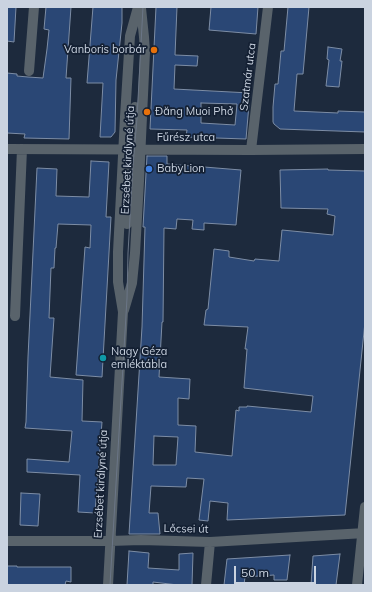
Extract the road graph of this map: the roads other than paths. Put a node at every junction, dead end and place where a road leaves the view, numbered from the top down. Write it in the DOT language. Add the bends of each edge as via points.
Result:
graph roads {
  1 [pos="34,7"];
  2 [pos="140,7"];
  3 [pos="268,7"];
  4 [pos="30,71"];
  5 [pos="7,149"];
  6 [pos="22,149"];
  7 [pos="365,149"];
  8 [pos="132,150"];
  9 [pos="251,150"];
  10 [pos="123,312"];
  11 [pos="15,316"];
  12 [pos="365,507"];
  13 [pos="364,533"];
  14 [pos="7,541"];
  15 [pos="110,541"];
  16 [pos="210,542"];
  17 [pos="108,585"];
  18 [pos="206,585"];
  19 [pos="357,585"];
  1 -- 4 [label="street"];
  2 -- 8 [label="street, Erzsébet királyné útja" via="145,52"];
  2 -- 8 [label="street, Erzsébet királyné útja" via="130,36 129,52"];
  3 -- 9 [label="street, Szatmár utca"];
  5 -- 6 [label="street, Fűrész utca"];
  6 -- 8 [label="street, Fűrész utca"];
  6 -- 11 [label="street"];
  7 -- 9 [label="street, Fűrész utca"];
  8 -- 9 [label="street, Fűrész utca"];
  8 -- 10 [label="street, Erzsébet királyné útja" via="118,252 118,282"];
  8 -- 10 [label="street, Erzsébet királyné útja" via="136,238 132,283"];
  10 -- 15 [label="street, Erzsébet királyné útja"];
  12 -- 13 [label="street"];
  13 -- 16 [label="street, Lőcsei út"];
  13 -- 19 [label="street"];
  14 -- 15 [label="street, Lőcsei út"];
  15 -- 16 [label="street, Lőcsei út"];
  15 -- 17 [label="street, Erzsébet királyné útja"];
  16 -- 18 [label="street"];
}
